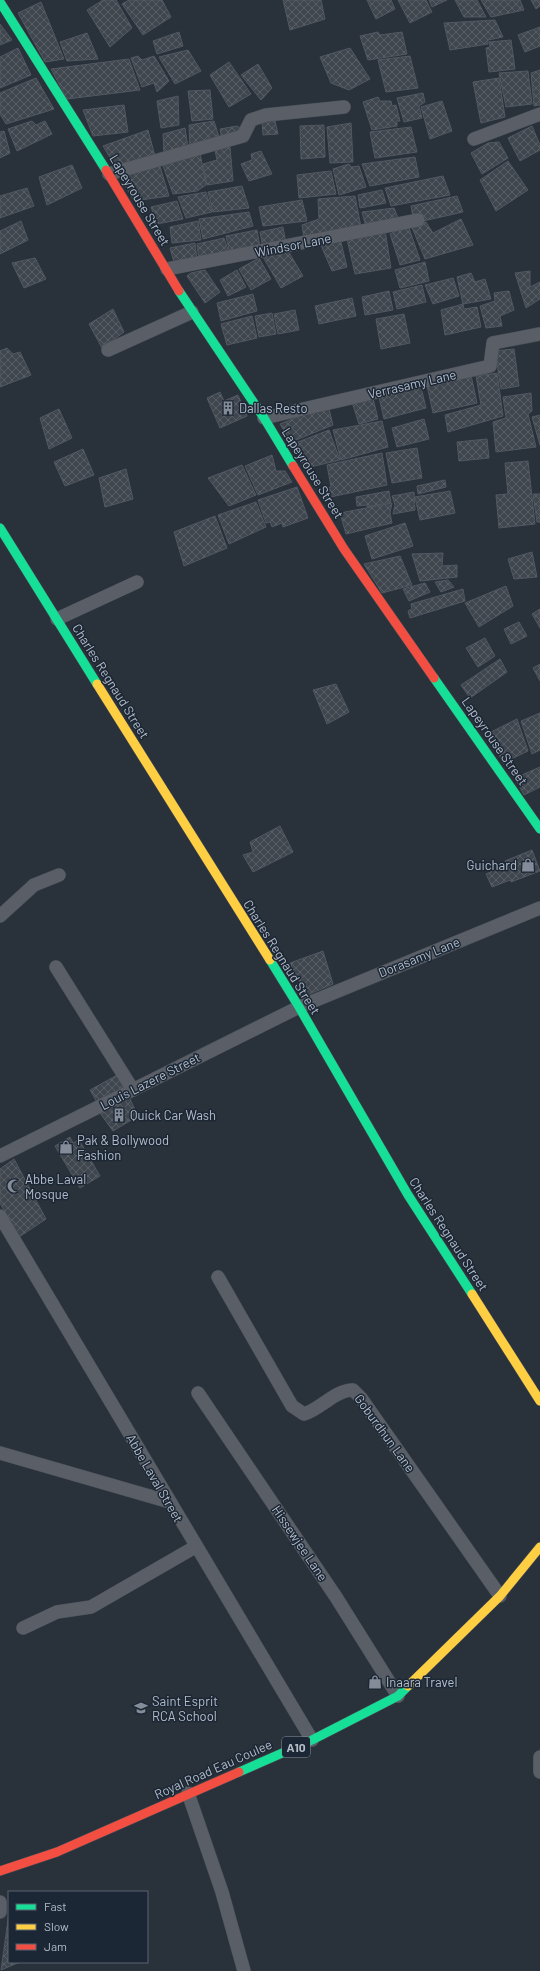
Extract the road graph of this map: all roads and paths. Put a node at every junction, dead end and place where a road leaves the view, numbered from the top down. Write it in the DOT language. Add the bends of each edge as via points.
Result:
graph roads {
  1 [pos="0,2"];
  2 [pos="344,107"];
  3 [pos="540,114"];
  4 [pos="474,139"];
  5 [pos="109,174"];
  6 [pos="418,220"];
  7 [pos="167,269"];
  8 [pos="192,312"];
  9 [pos="540,334"];
  10 [pos="108,350"];
  11 [pos="264,418"];
  12 [pos="0,528"];
  13 [pos="137,582"];
  14 [pos="57,619"];
  15 [pos="539,826"];
  16 [pos="59,875"];
  17 [pos="540,908"];
  18 [pos="0,916"];
  19 [pos="56,967"];
  20 [pos="299,1007"];
  21 [pos="133,1090"];
  22 [pos="0,1156"];
  23 [pos="0,1216"];
  24 [pos="218,1277"];
  25 [pos="198,1393"];
  26 [pos="540,1401"];
  27 [pos="0,1453"];
  28 [pos="170,1502"];
  29 [pos="195,1547"];
  30 [pos="540,1547"];
  31 [pos="500,1596"];
  32 [pos="23,1628"];
  33 [pos="398,1696"];
  34 [pos="312,1740"];
  35 [pos="540,1757"];
  36 [pos="540,1772"];
  37 [pos="188,1793"];
  38 [pos="0,1871"];
  39 [pos="0,1902"];
  40 [pos="0,1912"];
  41 [pos="244,1971"];
  1 -- 5 [label="street, Lapeyrouse Street"];
  2 -- 5 [label="street" via="266,115 250,120 244,136"];
  3 -- 4 [label="street"];
  5 -- 7 [label="street, Lapeyrouse Street"];
  6 -- 7 [label="street, Windsor Lane"];
  7 -- 8 [label="street, Lapeyrouse Street"];
  8 -- 10 [label="street"];
  8 -- 11 [label="street, Lapeyrouse Street"];
  9 -- 11 [label="street, Verrasamy Lane" via="493,343 490,366"];
  11 -- 15 [label="street, Lapeyrouse Street" via="344,549"];
  12 -- 14 [label="street, Charles Regnaud Street"];
  13 -- 14 [label="street"];
  14 -- 20 [label="street, Charles Regnaud Street"];
  16 -- 18 [label="street" via="34,886"];
  17 -- 20 [label="street, Dorasamy Lane"];
  19 -- 21 [label="street"];
  20 -- 21 [label="street, Louis Lazere Street"];
  20 -- 26 [label="street, Charles Regnaud Street" via="408,1195"];
  21 -- 22 [label="street, Louis Lazere Street"];
  23 -- 28 [label="street, Abbe Laval Street"];
  24 -- 31 [label="street, Goburdhun Lane" via="292,1406 304,1414 315,1411 344,1390 353,1390 362,1398"];
  25 -- 33 [label="street, Hissewjee Lane" via="285,1520"];
  27 -- 28 [label="street"];
  28 -- 29 [label="street, Abbe Laval Street"];
  29 -- 32 [label="street" via="91,1607 57,1612"];
  29 -- 34 [label="street, Abbe Laval Street"];
  30 -- 31 [label="street, Royal Road Eau Coulee / A10"];
  31 -- 33 [label="street, Royal Road Eau Coulee / A10"];
  33 -- 34 [label="street, Royal Road Eau Coulee / A10"];
  34 -- 37 [label="street, Royal Road Eau Coulee / A10"];
  35 -- 36 [label="street"];
  37 -- 38 [label="street, Royal Road Eau Coulee / A10" via="57,1852"];
  37 -- 41 [label="street" via="222,1892"];
  39 -- 40 [label="street"];
}
